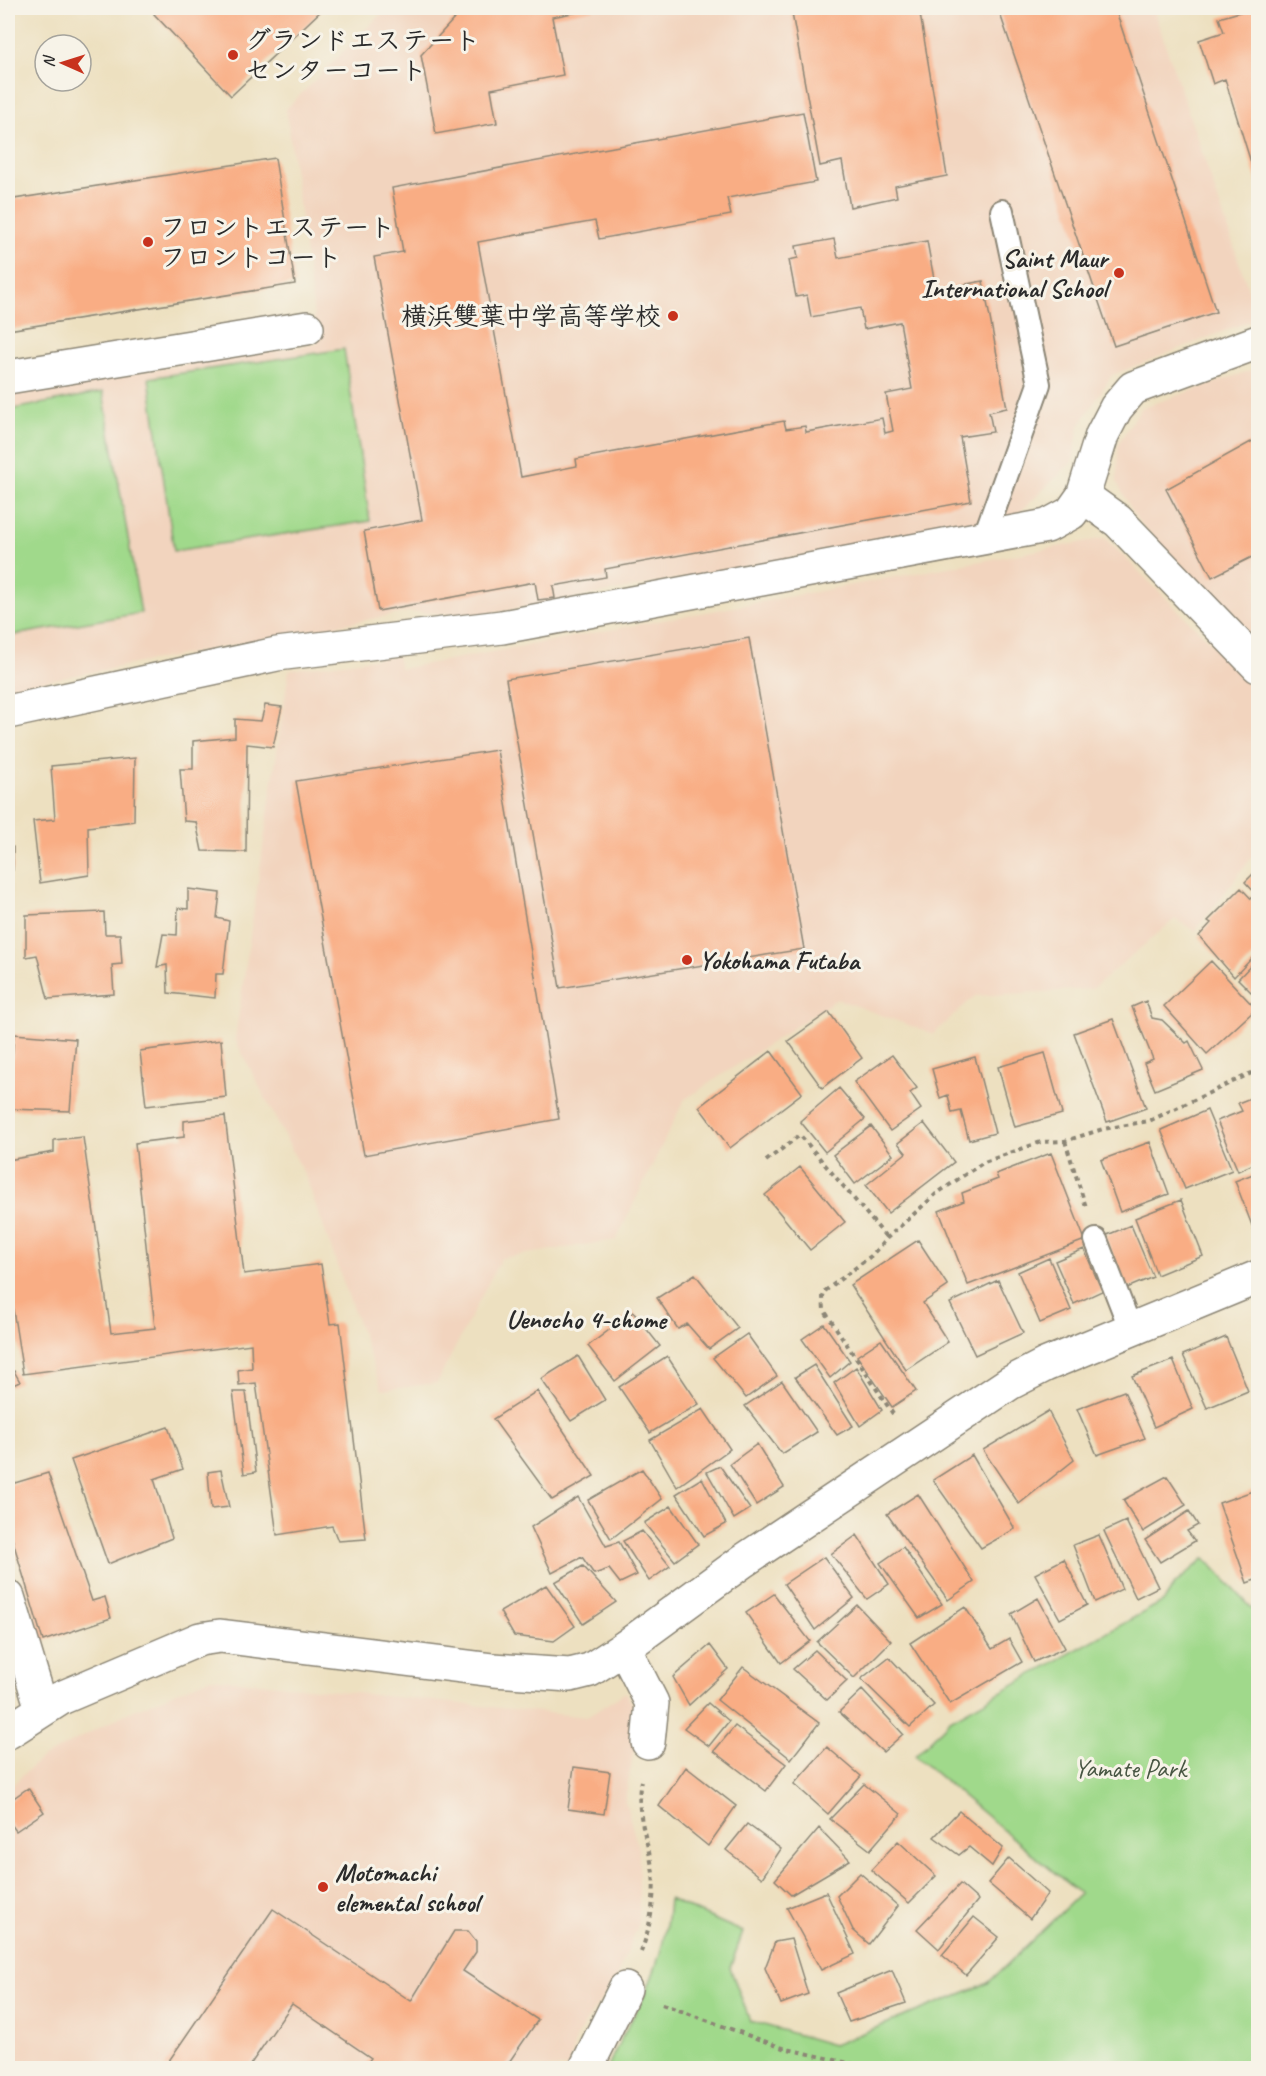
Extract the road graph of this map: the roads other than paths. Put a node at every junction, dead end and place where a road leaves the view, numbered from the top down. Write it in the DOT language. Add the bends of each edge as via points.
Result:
graph roads {
  1 [pos="1002,211"];
  2 [pos="307,328"];
  3 [pos="1258,342"];
  4 [pos="8,377"];
  5 [pos="1083,496"];
  6 [pos="984,537"];
  7 [pos="1258,666"];
  8 [pos="8,712"];
  9 [pos="1096,1240"];
  10 [pos="1258,1277"];
  11 [pos="1131,1330"];
  12 [pos="8,1597"];
  13 [pos="624,1648"];
  14 [pos="42,1709"];
  15 [pos="8,1732"];
  16 [pos="648,1742"];
  17 [pos="625,1989"];
  18 [pos="586,2068"];
  1 -- 6 [label="lane" via="1039,384"];
  2 -- 4 [label="street"];
  3 -- 5 [label="street" via="1133,388 1116,408 1102,435"];
  5 -- 6 [label="street" via="1071,513 1047,526"];
  5 -- 7 [label="street" via="1118,521"];
  6 -- 8 [label="street" via="502,627 277,654"];
  9 -- 11 [label="lane"];
  10 -- 11 [label="street"];
  11 -- 13 [label="street" via="1010,1383 743,1562"];
  12 -- 14 [label="street"];
  13 -- 14 [label="street" via="590,1670 570,1675 493,1670 220,1636 184,1646"];
  13 -- 16 [label="street" via="652,1703"];
  14 -- 15 [label="street"];
  17 -- 18 [label="street"];
}
